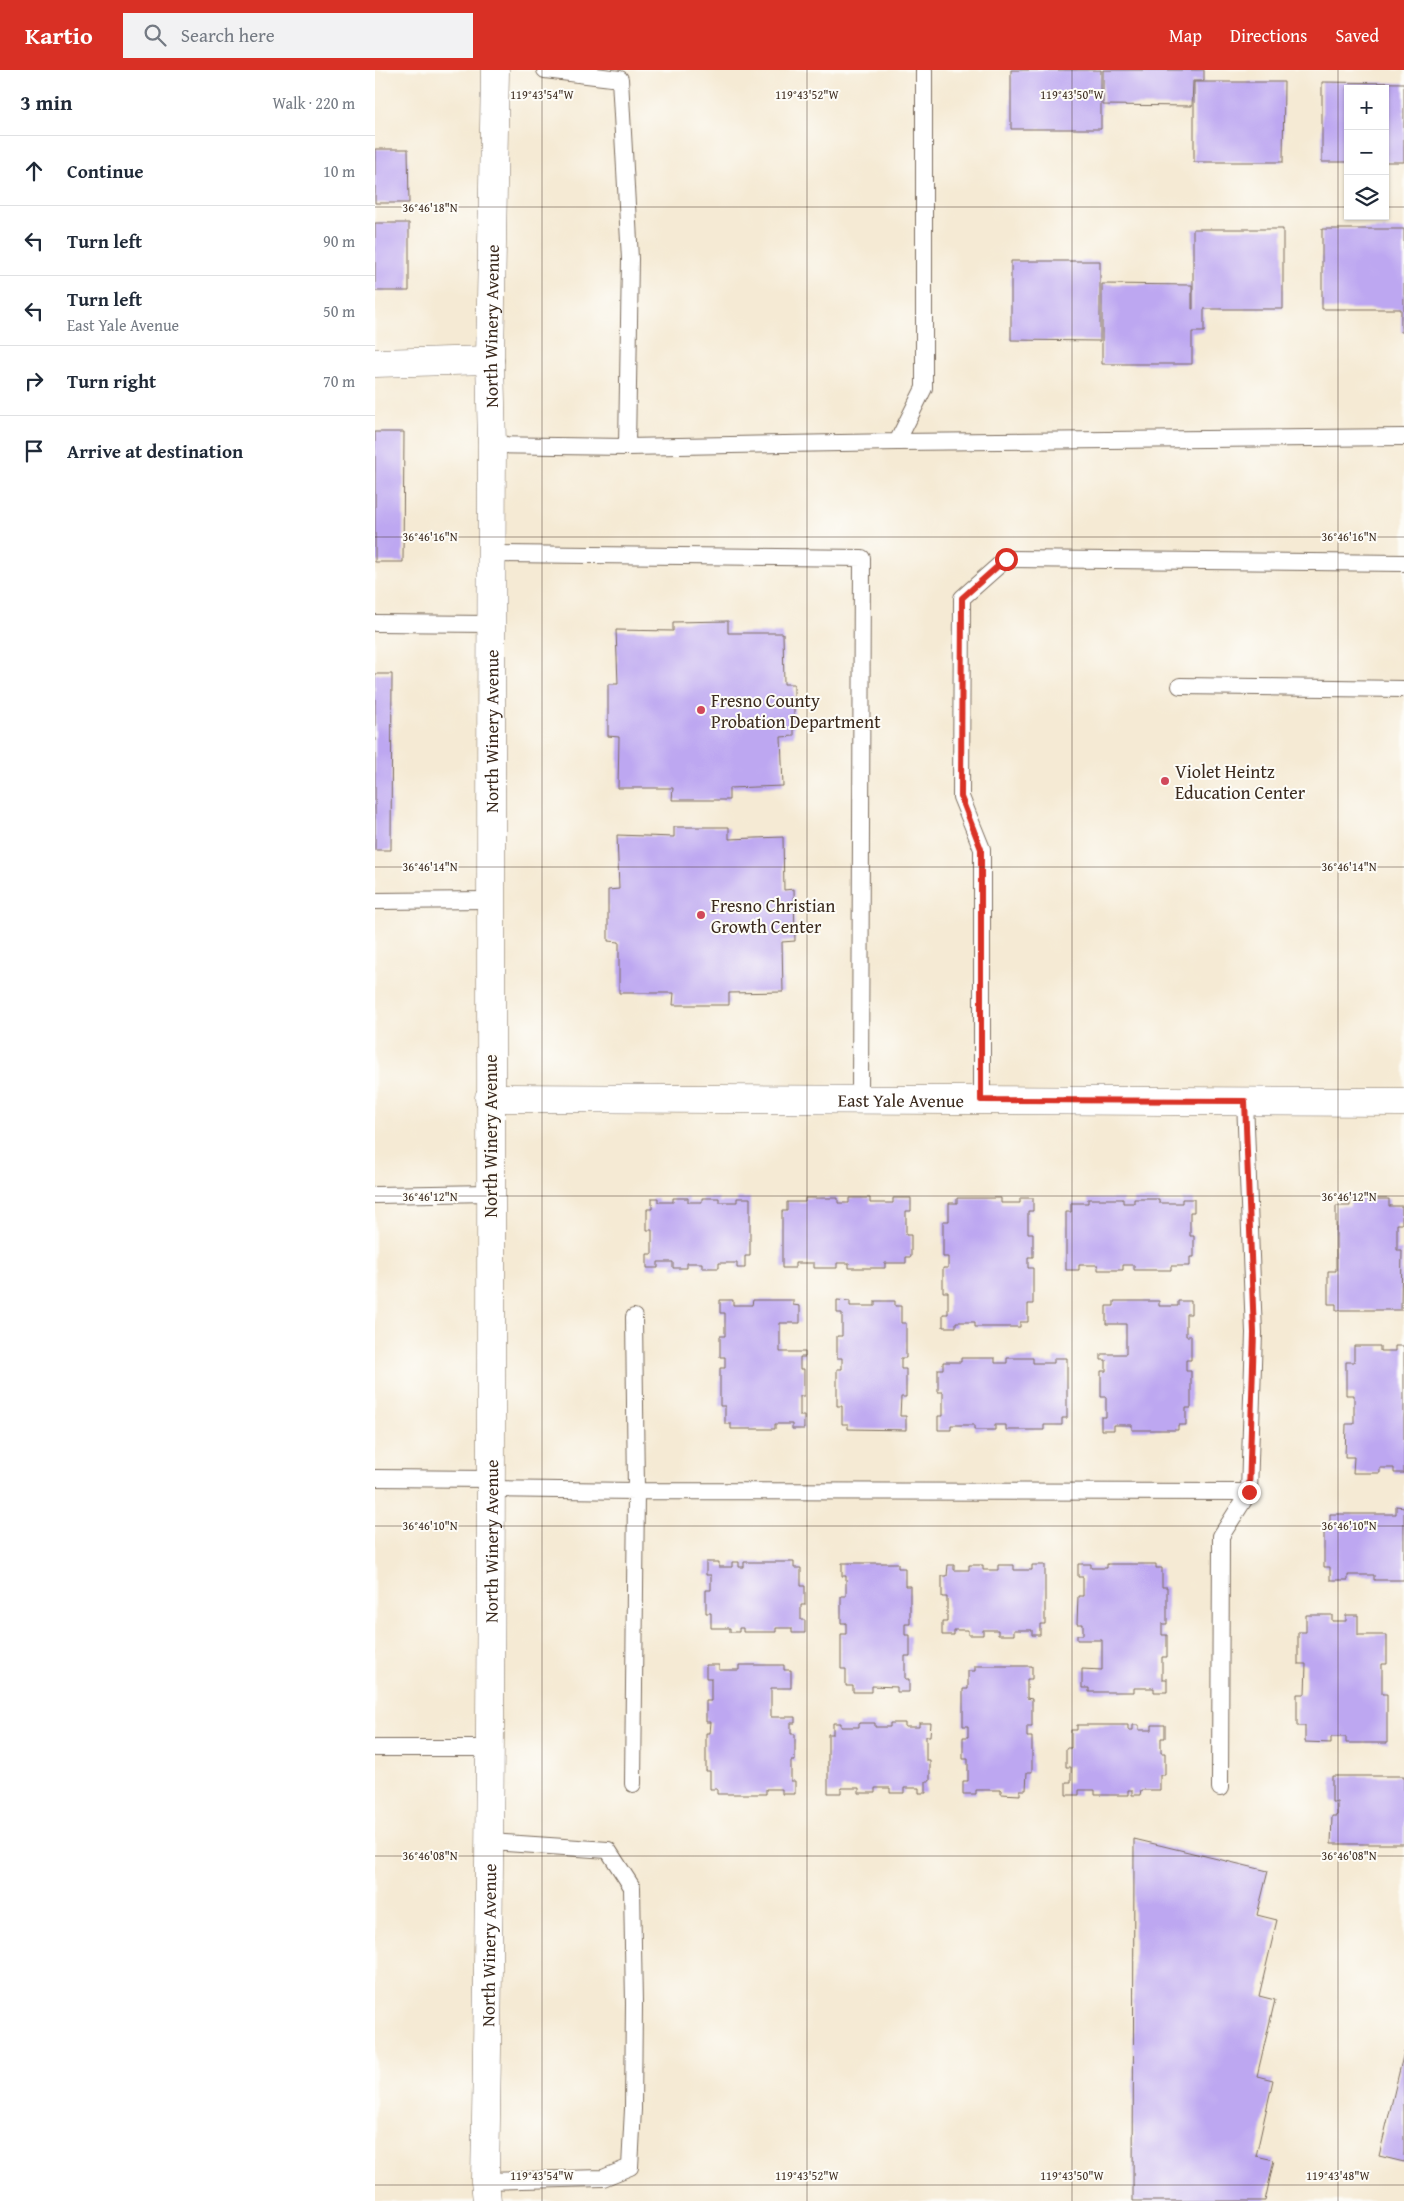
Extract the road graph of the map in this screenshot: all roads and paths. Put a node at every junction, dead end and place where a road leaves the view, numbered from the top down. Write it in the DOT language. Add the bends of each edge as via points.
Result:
graph roads {
  1 [pos="495,70"];
  2 [pos="545,70"];
  3 [pos="924,70"];
  4 [pos="490,360"];
  5 [pos="375,363"];
  6 [pos="1404,437"];
  7 [pos="897,442"];
  8 [pos="492,445"];
  9 [pos="627,447"];
  10 [pos="491,554"];
  11 [pos="1404,563"];
  12 [pos="375,623"];
  13 [pos="491,624"];
  14 [pos="1180,686"];
  15 [pos="1404,689"];
  16 [pos="375,900"];
  17 [pos="490,900"];
  18 [pos="489,1098"];
  19 [pos="860,1100"];
  20 [pos="981,1100"];
  21 [pos="1245,1101"];
  22 [pos="1404,1102"];
  23 [pos="491,1193"];
  24 [pos="375,1195"];
  25 [pos="634,1317"];
  26 [pos="375,1478"];
  27 [pos="490,1484"];
  28 [pos="636,1491"];
  29 [pos="1249,1492"];
  30 [pos="375,1748"];
  31 [pos="489,1748"];
  32 [pos="633,1784"];
  33 [pos="1220,1788"];
  34 [pos="491,1842"];
  35 [pos="486,2191"];
  1 -- 4 [label="street, North Winery Avenue"];
  2 -- 9 [label="lane" via="620,78 630,260"];
  3 -- 7 [label="lane" via="924,388"];
  4 -- 5 [label="street"];
  4 -- 8 [label="street, North Winery Avenue"];
  6 -- 7 [label="lane"];
  7 -- 9 [label="lane"];
  8 -- 9 [label="lane"];
  8 -- 10 [label="street, North Winery Avenue"];
  10 -- 13 [label="street, North Winery Avenue"];
  10 -- 19 [label="lane" via="862,558"];
  11 -- 20 [label="lane" via="1006,559 962,598 961,797 981,849"];
  12 -- 13 [label="lane"];
  13 -- 17 [label="street, North Winery Avenue"];
  14 -- 15 [label="lane"];
  16 -- 17 [label="lane"];
  17 -- 18 [label="street, North Winery Avenue"];
  18 -- 19 [label="street, East Yale Avenue"];
  18 -- 23 [label="street, North Winery Avenue"];
  19 -- 20 [label="street, East Yale Avenue"];
  20 -- 21 [label="street, East Yale Avenue"];
  21 -- 22 [label="street, East Yale Avenue"];
  21 -- 29 [label="lane" via="1254,1333"];
  23 -- 24 [label="lane"];
  23 -- 27 [label="street, North Winery Avenue"];
  25 -- 28 [label="lane"];
  26 -- 27 [label="lane"];
  27 -- 28 [label="lane"];
  27 -- 31 [label="street, North Winery Avenue"];
  28 -- 29 [label="lane"];
  28 -- 32 [label="lane"];
  29 -- 33 [label="lane" via="1221,1536"];
  30 -- 31 [label="lane"];
  31 -- 34 [label="street, North Winery Avenue"];
  34 -- 35 [label="street, North Winery Avenue"];
  34 -- 35 [label="lane" via="608,1850 632,1887 633,2109 630,2167 603,2178"];
}
